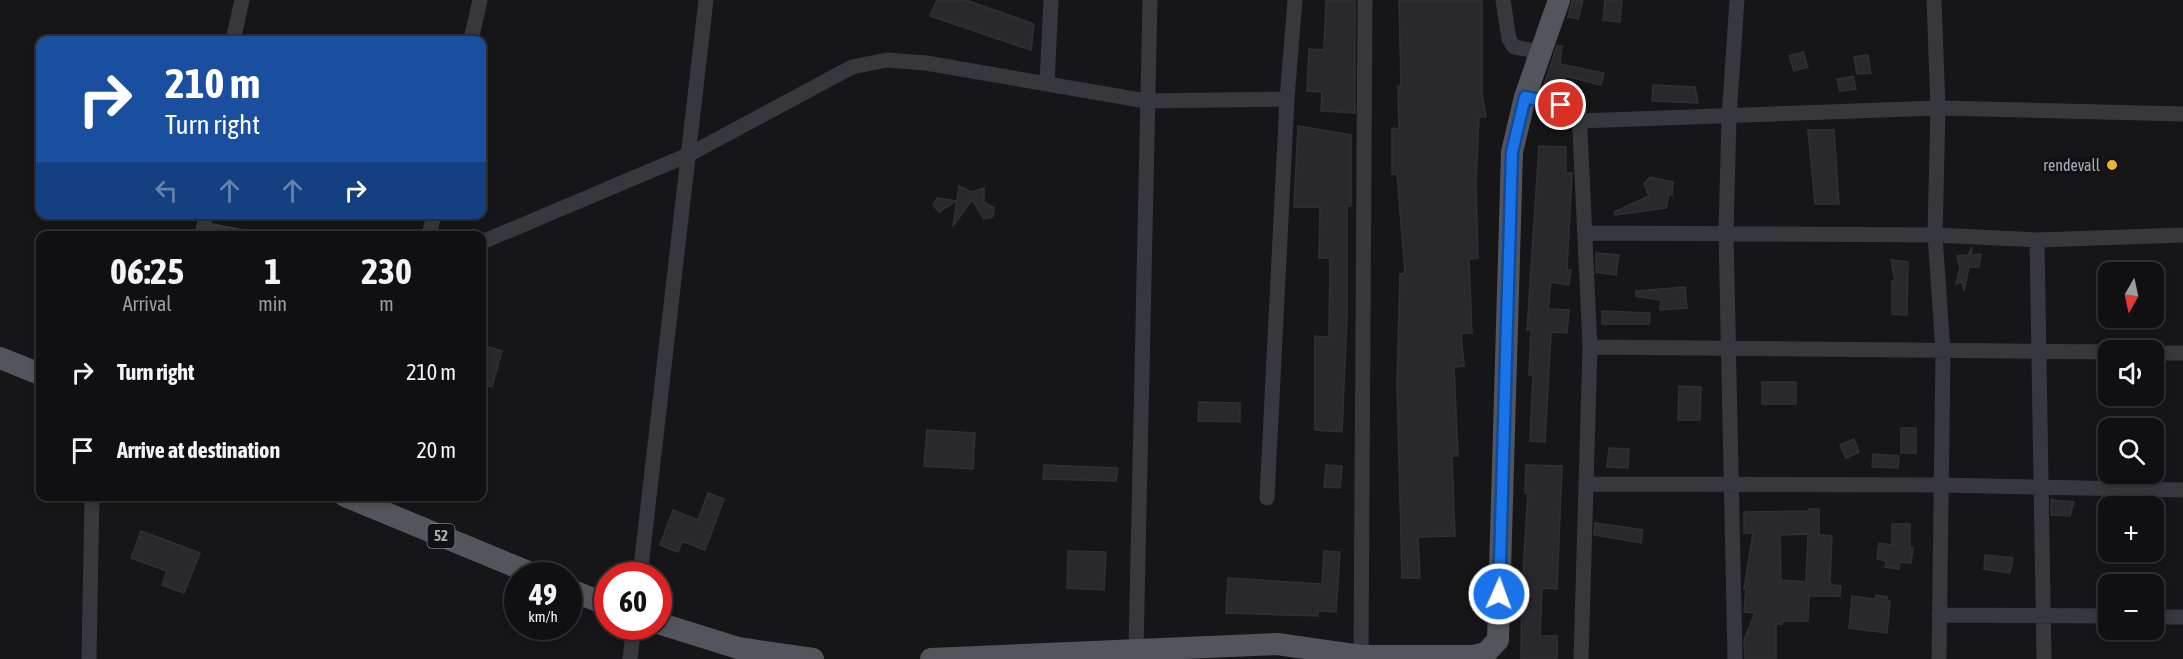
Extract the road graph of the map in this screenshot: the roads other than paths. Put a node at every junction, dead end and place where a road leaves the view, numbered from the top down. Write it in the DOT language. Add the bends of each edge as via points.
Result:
graph roads {
  1 [pos="242,0"];
  2 [pos="480,0"];
  3 [pos="706,0"];
  4 [pos="1051,0"];
  5 [pos="1150,0"];
  6 [pos="1295,0"];
  7 [pos="1365,0"];
  8 [pos="1503,0"];
  9 [pos="1559,0"];
  10 [pos="1737,0"];
  11 [pos="1934,0"];
  12 [pos="234,36"];
  13 [pos="472,36"];
  14 [pos="1541,52"];
  15 [pos="1047,83"];
  16 [pos="1525,97"];
  17 [pos="1287,99"];
  18 [pos="1146,102"];
  19 [pos="1938,108"];
  20 [pos="2183,114"];
  21 [pos="1729,117"];
  22 [pos="1579,121"];
  23 [pos="687,155"];
  24 [pos="204,226"];
  25 [pos="222,231"];
  26 [pos="1726,232"];
  27 [pos="1586,233"];
  28 [pos="1935,235"];
  29 [pos="2183,235"];
  30 [pos="486,240"];
  31 [pos="2037,240"];
  32 [pos="1590,347"];
  33 [pos="1729,349"];
  34 [pos="1943,351"];
  35 [pos="2038,351"];
  36 [pos="2098,352"];
  37 [pos="2164,353"];
  38 [pos="2183,353"];
  39 [pos="0,358"];
  40 [pos="36,372"];
  41 [pos="1586,484"];
  42 [pos="1732,485"];
  43 [pos="1940,485"];
  44 [pos="2041,488"];
  45 [pos="2183,489"];
  46 [pos="1267,498"];
  47 [pos="92,501"];
  48 [pos="374,502"];
  49 [pos="507,562"];
  50 [pos="642,562"];
  51 [pos="1940,615"];
  52 [pos="2043,616"];
  53 [pos="2098,616"];
  54 [pos="2164,617"];
  55 [pos="2183,617"];
  56 [pos="672,627"];
  57 [pos="632,640"];
  58 [pos="1136,650"];
  59 [pos="1492,656"];
  60 [pos="1361,658"];
  61 [pos="89,659"];
  62 [pos="630,659"];
  63 [pos="813,659"];
  64 [pos="931,659"];
  65 [pos="1581,659"];
  66 [pos="1735,659"];
  67 [pos="1939,659"];
  68 [pos="2044,659"];
  1 -- 12 [label="street"];
  2 -- 13 [label="street"];
  3 -- 23 [label="street"];
  4 -- 15 [label="street"];
  5 -- 18 [label="street"];
  6 -- 17 [label="street"];
  7 -- 60 [label="street"];
  8 -- 14 [label="street" via="1505,25 1514,47"];
  9 -- 14 [label="main road"];
  10 -- 21 [label="street"];
  11 -- 19 [label="street"];
  14 -- 16 [label="main road"];
  15 -- 18 [label="street"];
  15 -- 23 [label="street" via="926,63 888,60 852,67"];
  16 -- 22 [label="street" via="1579,109"];
  16 -- 59 [label="main road" via="1512,152 1498,640"];
  17 -- 18 [label="street"];
  17 -- 46 [label="street"];
  18 -- 58 [label="street"];
  19 -- 20 [label="street"];
  19 -- 21 [label="street"];
  19 -- 28 [label="street"];
  21 -- 22 [label="street"];
  21 -- 26 [label="street"];
  22 -- 27 [label="street"];
  23 -- 30 [label="street"];
  23 -- 50 [label="street"];
  24 -- 25 [label="street"];
  26 -- 27 [label="street"];
  26 -- 28 [label="street"];
  26 -- 33 [label="street"];
  27 -- 32 [label="street"];
  28 -- 31 [label="street"];
  28 -- 34 [label="street"];
  29 -- 31 [label="street"];
  31 -- 35 [label="street"];
  32 -- 33 [label="street"];
  32 -- 41 [label="street"];
  33 -- 34 [label="street"];
  33 -- 42 [label="street"];
  34 -- 35 [label="street"];
  34 -- 43 [label="street"];
  35 -- 36 [label="street"];
  35 -- 44 [label="street"];
  37 -- 38 [label="street"];
  39 -- 40 [label="main road"];
  41 -- 42 [label="street"];
  41 -- 65 [label="street"];
  42 -- 43 [label="street"];
  42 -- 66 [label="street"];
  43 -- 44 [label="street"];
  43 -- 51 [label="street"];
  44 -- 45 [label="street"];
  44 -- 52 [label="street"];
  47 -- 61 [label="street"];
  48 -- 49 [label="main road, 52"];
  51 -- 52 [label="street"];
  51 -- 67 [label="street"];
  52 -- 53 [label="street"];
  52 -- 68 [label="street"];
  54 -- 55 [label="street"];
  56 -- 63 [label="main road" via="738,648"];
  57 -- 62 [label="street"];
  58 -- 60 [label="main road" via="1277,644"];
  58 -- 64 [label="main road"];
  59 -- 60 [label="main road"];
}
